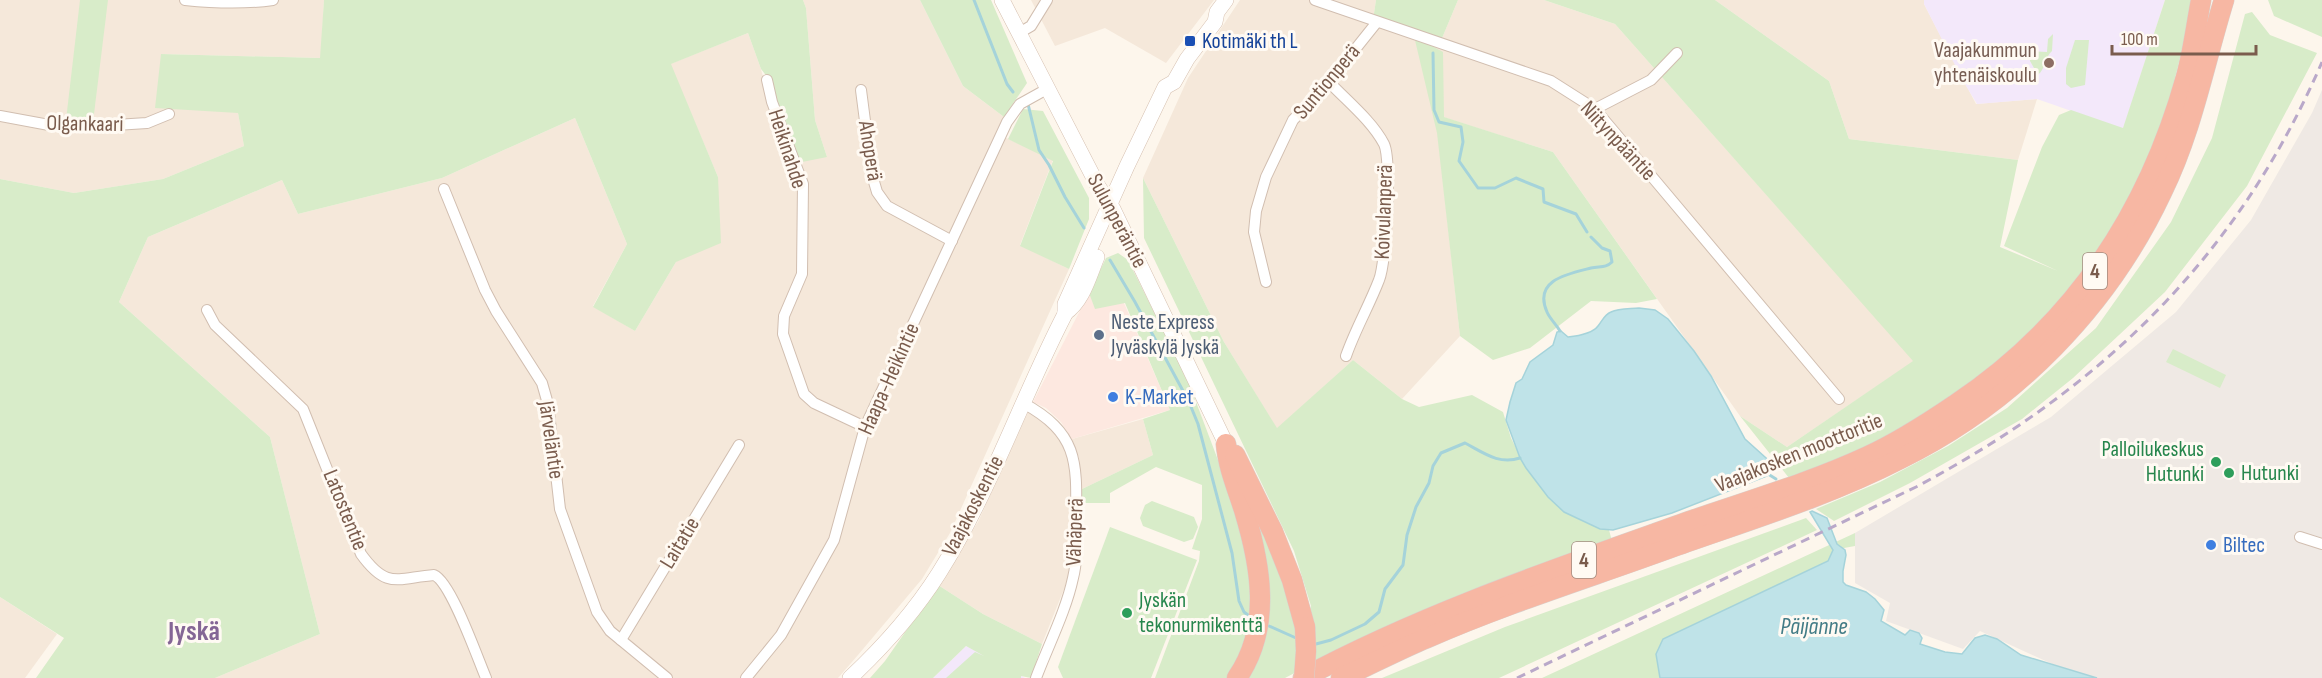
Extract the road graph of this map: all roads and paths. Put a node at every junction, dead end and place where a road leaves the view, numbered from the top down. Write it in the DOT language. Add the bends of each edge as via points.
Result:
graph roads {
  1 [pos="186,0"];
  2 [pos="273,0"];
  3 [pos="1002,0"];
  4 [pos="1047,0"];
  5 [pos="1226,0"];
  6 [pos="1237,0"];
  7 [pos="1315,0"];
  8 [pos="2201,0"];
  9 [pos="2224,0"];
  10 [pos="1329,2"];
  11 [pos="1215,22"];
  12 [pos="1377,22"];
  13 [pos="1019,33"];
  14 [pos="1677,53"];
  15 [pos="767,80"];
  16 [pos="1329,82"];
  17 [pos="1047,89"];
  18 [pos="861,90"];
  19 [pos="1595,109"];
  20 [pos="169,114"];
  21 [pos="0,116"];
  22 [pos="444,189"];
  23 [pos="1113,209"];
  24 [pos="952,240"];
  25 [pos="1266,282"];
  26 [pos="207,310"];
  27 [pos="1346,356"];
  28 [pos="1839,399"];
  29 [pos="1023,403"];
  30 [pos="865,428"];
  31 [pos="1226,444"];
  32 [pos="739,445"];
  33 [pos="2300,537"];
  34 [pos="2322,544"];
  35 [pos="621,640"];
  36 [pos="486,678"];
  37 [pos="667,678"];
  38 [pos="746,678"];
  39 [pos="850,678"];
  40 [pos="1036,678"];
  41 [pos="1237,678"];
  42 [pos="1303,678"];
  43 [pos="1341,678"];
  1 -- 2 [label="street"];
  3 -- 13 [label="main road, Sulunperäntie"];
  4 -- 13 [label="street" via="1031,26"];
  5 -- 11 [label="main road, Vaajakoskentie"];
  6 -- 11 [label="main road, Vaajakoskentie"];
  7 -- 10 [label="street, Niitynpääntie"];
  8 -- 42 [label="highway, Vaajakosken moottoritie / 4" via="2187,74 2176,108 2144,190 2118,238 2072,303 2041,337 1971,394 1921,428 1828,473 1423,620"];
  9 -- 43 [label="highway, Vaajakosken moottoritie / 4" via="2179,154 2141,231 2080,320 2023,377 1985,407 1929,443 1874,471 1488,614"];
  10 -- 12 [label="street, Niitynpääntie"];
  11 -- 23 [label="main road, Vaajakoskentie" via="1174,82"];
  12 -- 16 [label="street, Suntionperä"];
  12 -- 19 [label="street, Niitynpääntie" via="1551,81"];
  13 -- 17 [label="main road, Sulunperäntie"];
  14 -- 19 [label="street" via="1651,80"];
  15 -- 30 [label="street, Heikinahde" via="803,184 802,273 784,316 783,334 804,394"];
  16 -- 25 [label="street, Suntionperä" via="1293,120 1266,177 1254,232"];
  16 -- 27 [label="street, Koivulanperä" via="1373,128 1385,146 1388,169 1380,279"];
  17 -- 23 [label="main road, Sulunperäntie"];
  17 -- 24 [label="street, Haapa-Heikintie" via="1020,104 1007,122"];
  18 -- 24 [label="street, Ahoperä" via="877,192 887,206"];
  19 -- 28 [label="street, Niitynpääntie"];
  20 -- 21 [label="street, Olgankaari" via="147,123 84,127"];
  22 -- 35 [label="street, Järveläntie" via="496,312 542,382 560,509 597,612"];
  23 -- 29 [label="main road, Vaajakoskentie" via="1080,297 1065,314"];
  23 -- 31 [label="main road, Sulunperäntie"];
  24 -- 30 [label="street, Haapa-Heikintie"];
  26 -- 36 [label="street, Latostentie" via="215,326 303,409 361,554 370,566 395,580 439,577"];
  29 -- 39 [label="main road, Vaajakoskentie" via="983,491 938,575 889,638"];
  29 -- 40 [label="street, Vähäperä" via="1057,426 1068,442 1077,477 1075,572"];
  30 -- 38 [label="street, Haapa-Heikintie" via="834,540 781,634"];
  31 -- 41 [label="highway" via="1260,575 1261,602 1255,642"];
  31 -- 42 [label="highway, bridge" via="1239,459 1292,580 1305,627"];
  32 -- 35 [label="street, Laitatie"];
  33 -- 34 [label="street"];
  35 -- 37 [label="street, Järveläntie"];
}
